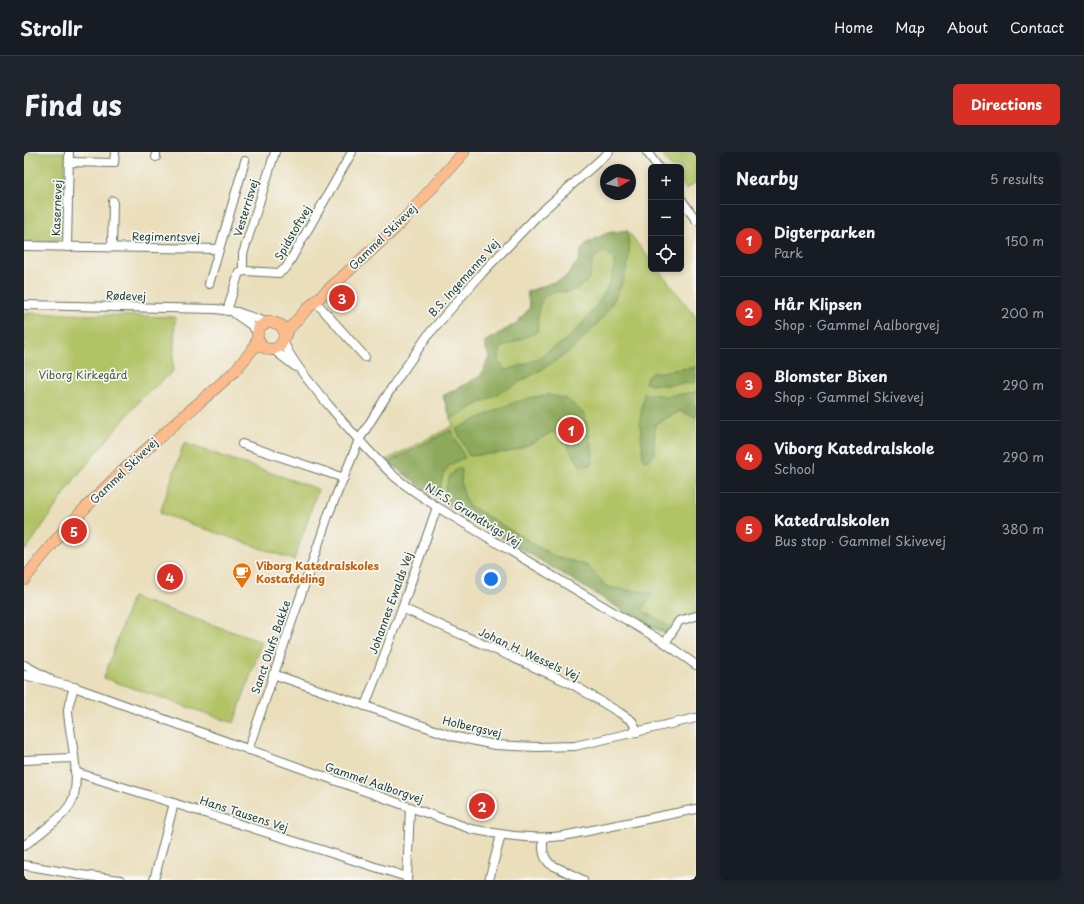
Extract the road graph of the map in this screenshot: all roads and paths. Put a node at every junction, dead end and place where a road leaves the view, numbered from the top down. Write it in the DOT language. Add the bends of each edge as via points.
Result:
graph roads {
  1 [pos="69,152"];
  2 [pos="115,152"];
  3 [pos="275,152"];
  4 [pos="352,152"];
  5 [pos="464,152"];
  6 [pos="609,152"];
  7 [pos="647,152"];
  8 [pos="245,161"];
  9 [pos="69,162"];
  10 [pos="656,164"];
  11 [pos="682,200"];
  12 [pos="113,201"];
  13 [pos="696,220"];
  14 [pos="24,246"];
  15 [pos="67,247"];
  16 [pos="112,247"];
  17 [pos="219,249"];
  18 [pos="242,271"];
  19 [pos="210,284"];
  20 [pos="315,302"];
  21 [pos="24,305"];
  22 [pos="306,310"];
  23 [pos="227,311"];
  24 [pos="266,322"];
  25 [pos="278,323"];
  26 [pos="257,336"];
  27 [pos="285,338"];
  28 [pos="271,350"];
  29 [pos="365,357"];
  30 [pos="300,370"];
  31 [pos="234,372"];
  32 [pos="359,440"];
  33 [pos="242,444"];
  34 [pos="344,478"];
  35 [pos="437,507"];
  36 [pos="24,580"];
  37 [pos="402,608"];
  38 [pos="696,616"];
  39 [pos="665,643"];
  40 [pos="24,665"];
  41 [pos="696,665"];
  42 [pos="273,674"];
  43 [pos="24,675"];
  44 [pos="54,681"];
  45 [pos="74,687"];
  46 [pos="365,706"];
  47 [pos="696,718"];
  48 [pos="638,732"];
  49 [pos="248,750"];
  50 [pos="73,758"];
  51 [pos="24,760"];
  52 [pos="75,772"];
  53 [pos="174,803"];
  54 [pos="410,807"];
  55 [pos="696,809"];
  56 [pos="501,835"];
  57 [pos="543,839"];
  58 [pos="24,846"];
  59 [pos="24,864"];
  60 [pos="574,878"];
  61 [pos="407,879"];
  62 [pos="121,880"];
  63 [pos="154,880"];
  64 [pos="489,880"];
  65 [pos="583,880"];
  1 -- 9 [label="street, Kasernevej"];
  2 -- 9 [label="street" via="114,163"];
  3 -- 18 [label="street, Vesterrisvej" via="243,254"];
  4 -- 18 [label="street, Spidstoftvej" via="286,268 276,274"];
  5 -- 20 [label="main road, Gammel Skivevej" via="399,225"];
  6 -- 32 [label="street, B.S. Ingemanns Vej" via="538,214 428,335"];
  7 -- 10 [label="street"];
  8 -- 17 [label="street"];
  9 -- 15 [label="street, Kasernevej"];
  11 -- 13 [label="street"];
  12 -- 16 [label="street"];
  14 -- 15 [label="street, Kasernevej"];
  15 -- 16 [label="street, Regimentsvej"];
  16 -- 17 [label="street, Regimentsvej"];
  17 -- 19 [label="street"];
  18 -- 23 [label="street" via="236,276"];
  20 -- 22 [label="main road, Gammel Skivevej"];
  20 -- 29 [label="street"];
  21 -- 23 [label="street, Rødevej"];
  22 -- 25 [label="main road, Gammel Skivevej"];
  22 -- 27 [label="main road, Gammel Skivevej"];
  23 -- 24 [label="street, Rødevej"];
  23 -- 26 [label="street, Rødevej" via="251,325"];
  24 -- 25 [label="main road"];
  24 -- 26 [label="main road" via="259,327"];
  25 -- 27 [label="main road" via="283,328"];
  26 -- 28 [label="main road" via="262,347"];
  26 -- 31 [label="main road, Gammel Skivevej" via="253,349"];
  27 -- 28 [label="main road" via="280,346"];
  27 -- 30 [label="street, N.F.S. Grundtvigs Vej" via="286,347"];
  28 -- 30 [label="street, N.F.S. Grundtvigs Vej"];
  28 -- 31 [label="main road, Gammel Skivevej"];
  30 -- 32 [label="street, N.F.S. Grundtvigs Vej"];
  31 -- 36 [label="main road, Gammel Skivevej" via="102,490"];
  32 -- 34 [label="street, Sanct Olufs Bakke"];
  32 -- 35 [label="street, N.F.S. Grundtvigs Vej" via="396,477"];
  33 -- 34 [label="street"];
  34 -- 42 [label="street, Sanct Olufs Bakke"];
  35 -- 37 [label="street, Johannes Ewalds Vej"];
  35 -- 39 [label="street, N.F.S. Grundtvigs Vej"];
  37 -- 46 [label="street, Johannes Ewalds Vej"];
  37 -- 48 [label="street, Johan H. Wessels Vej" via="572,684 632,721"];
  38 -- 39 [label="street" via="679,621"];
  39 -- 41 [label="street, N.F.S. Grundtvigs Vej"];
  40 -- 44 [label="street, Gammel Aalborgvej"];
  42 -- 46 [label="street, Holbergsvej"];
  42 -- 49 [label="street, Sanct Olufs Bakke"];
  43 -- 44 [label="street, Gammel Aalborgvej"];
  44 -- 45 [label="street, Gammel Aalborgvej"];
  45 -- 49 [label="street, Gammel Aalborgvej"];
  45 -- 50 [label="street" via="68,710"];
  46 -- 48 [label="street, Holbergsvej" via="452,736 494,745 575,746"];
  47 -- 48 [label="street, Holbergsvej"];
  49 -- 54 [label="street, Gammel Aalborgvej"];
  50 -- 51 [label="street"];
  50 -- 52 [label="street"];
  52 -- 53 [label="street, Hans Tausens Vej"];
  52 -- 58 [label="street" via="72,802"];
  53 -- 61 [label="street, Hans Tausens Vej"];
  53 -- 63 [label="street"];
  54 -- 56 [label="street, Gammel Aalborgvej" via="471,829"];
  54 -- 61 [label="street"];
  55 -- 57 [label="street, Gammel Aalborgvej" via="606,829"];
  56 -- 57 [label="street, Gammel Aalborgvej"];
  56 -- 64 [label="street"];
  57 -- 60 [label="street" via="543,854 546,860"];
  59 -- 62 [label="street"];
  60 -- 65 [label="street"];
}
